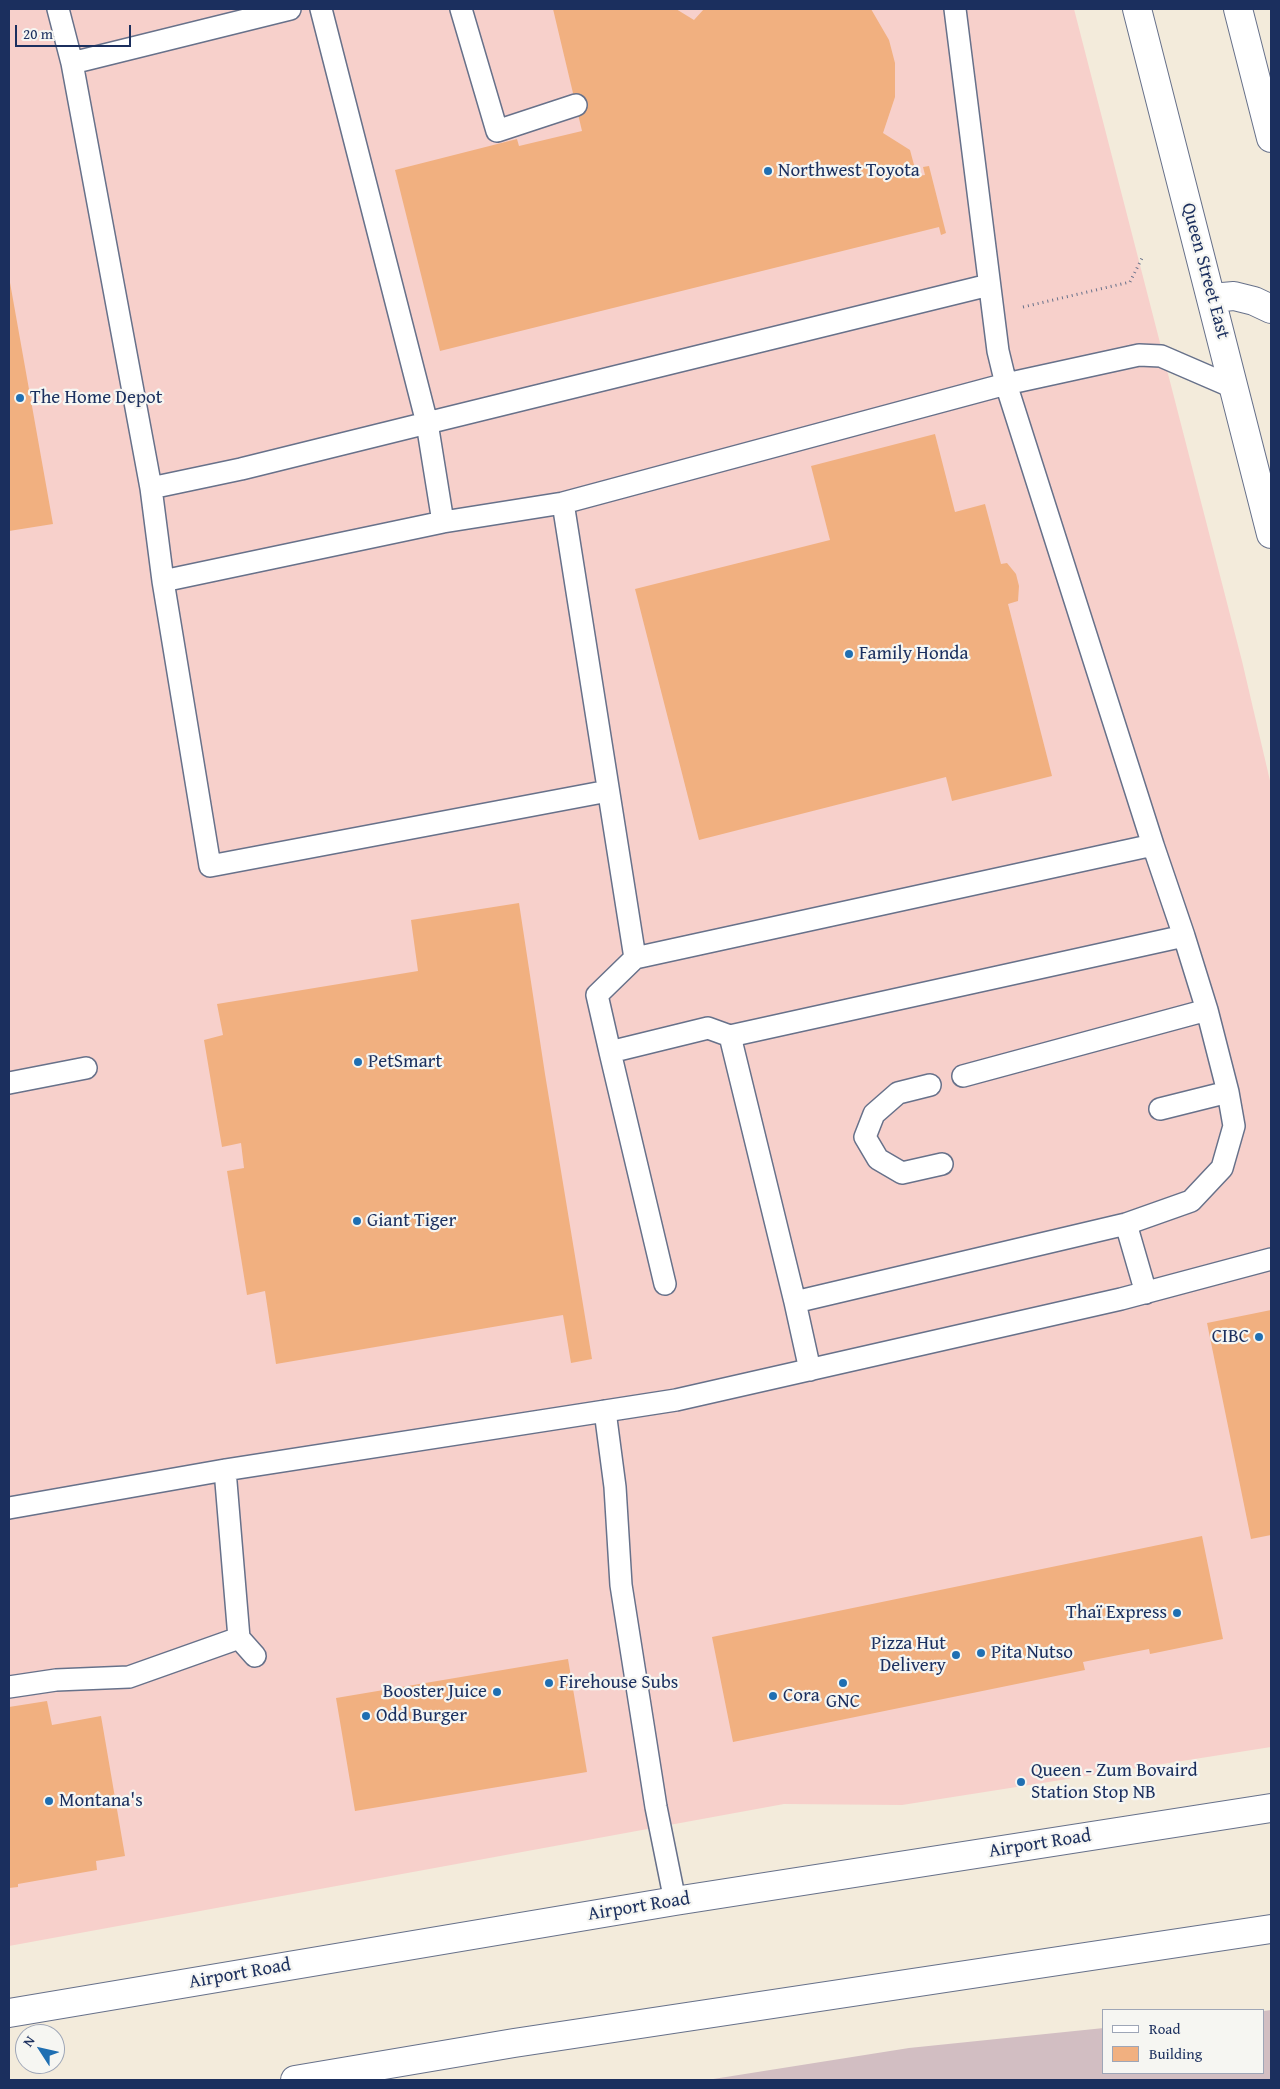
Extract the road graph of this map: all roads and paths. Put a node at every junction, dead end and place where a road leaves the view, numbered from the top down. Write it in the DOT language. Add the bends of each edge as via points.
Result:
graph roads {
  1 [pos="58,9"];
  2 [pos="290,9"];
  3 [pos="321,9"];
  4 [pos="461,9"];
  5 [pos="955,9"];
  6 [pos="1137,9"];
  7 [pos="1238,9"];
  8 [pos="72,62"];
  9 [pos="576,105"];
  10 [pos="1271,138"];
  11 [pos="1143,256"];
  12 [pos="989,285"];
  13 [pos="1211,298"];
  14 [pos="1022,307"];
  15 [pos="1271,309"];
  16 [pos="1006,384"];
  17 [pos="1235,388"];
  18 [pos="427,423"];
  19 [pos="151,488"];
  20 [pos="563,503"];
  21 [pos="443,522"];
  22 [pos="1271,534"];
  23 [pos="163,581"];
  24 [pos="608,791"];
  25 [pos="1153,845"];
  26 [pos="1184,936"];
  27 [pos="635,958"];
  28 [pos="1207,1010"];
  29 [pos="730,1036"];
  30 [pos="610,1052"];
  31 [pos="86,1068"];
  32 [pos="963,1076"];
  33 [pos="9,1083"];
  34 [pos="930,1085"];
  35 [pos="1228,1092"];
  36 [pos="1160,1109"];
  37 [pos="942,1164"];
  38 [pos="1126,1224"];
  39 [pos="1271,1259"];
  40 [pos="666,1284"];
  41 [pos="1146,1293"];
  42 [pos="795,1302"];
  43 [pos="810,1370"];
  44 [pos="605,1411"];
  45 [pos="226,1470"];
  46 [pos="9,1508"];
  47 [pos="239,1638"];
  48 [pos="255,1656"];
  49 [pos="9,1687"];
  50 [pos="1271,1808"];
  51 [pos="675,1901"];
  52 [pos="1271,1929"];
  53 [pos="9,2013"];
  54 [pos="295,2080"];
  1 -- 8 [label="lane"];
  2 -- 8 [label="lane"];
  3 -- 18 [label="lane"];
  4 -- 9 [label="lane" via="497,131"];
  5 -- 12 [label="lane"];
  6 -- 13 [label="main road, Queen Street East"];
  7 -- 10 [label="main road"];
  8 -- 19 [label="lane"];
  11 -- 14 [label="path" via="1130,282"];
  12 -- 16 [label="lane"];
  12 -- 18 [label="lane"];
  13 -- 15 [label="main road" via="1234,296"];
  13 -- 17 [label="main road, Queen Street East"];
  16 -- 17 [label="lane" via="1139,355 1161,356"];
  16 -- 20 [label="lane"];
  16 -- 25 [label="lane"];
  17 -- 22 [label="main road, Queen Street East"];
  18 -- 19 [label="lane"];
  18 -- 21 [label="lane"];
  19 -- 23 [label="lane"];
  20 -- 21 [label="lane"];
  20 -- 24 [label="lane"];
  21 -- 23 [label="lane"];
  23 -- 24 [label="lane" via="210,866"];
  24 -- 27 [label="lane"];
  25 -- 26 [label="lane"];
  25 -- 27 [label="lane"];
  26 -- 28 [label="lane"];
  26 -- 29 [label="lane"];
  27 -- 30 [label="lane" via="597,995"];
  28 -- 32 [label="lane"];
  28 -- 35 [label="lane"];
  29 -- 30 [label="lane" via="708,1028"];
  29 -- 42 [label="lane"];
  30 -- 40 [label="lane"];
  31 -- 33 [label="lane"];
  34 -- 37 [label="lane" via="898,1093 874,1114 865,1137 878,1159 902,1173"];
  35 -- 36 [label="lane"];
  35 -- 38 [label="lane" via="1234,1126 1222,1168 1191,1201"];
  38 -- 41 [label="lane"];
  38 -- 42 [label="lane"];
  39 -- 41 [label="lane"];
  41 -- 43 [label="lane"];
  42 -- 43 [label="lane"];
  43 -- 44 [label="lane" via="676,1400"];
  44 -- 45 [label="lane"];
  44 -- 51 [label="lane" via="616,1487 621,1585 656,1807"];
  45 -- 46 [label="lane"];
  45 -- 47 [label="lane"];
  47 -- 48 [label="lane"];
  47 -- 49 [label="lane" via="130,1677 56,1680"];
  50 -- 51 [label="main road, Airport Road"];
  51 -- 53 [label="main road, Airport Road"];
  52 -- 54 [label="main road" via="514,2043"];
}
